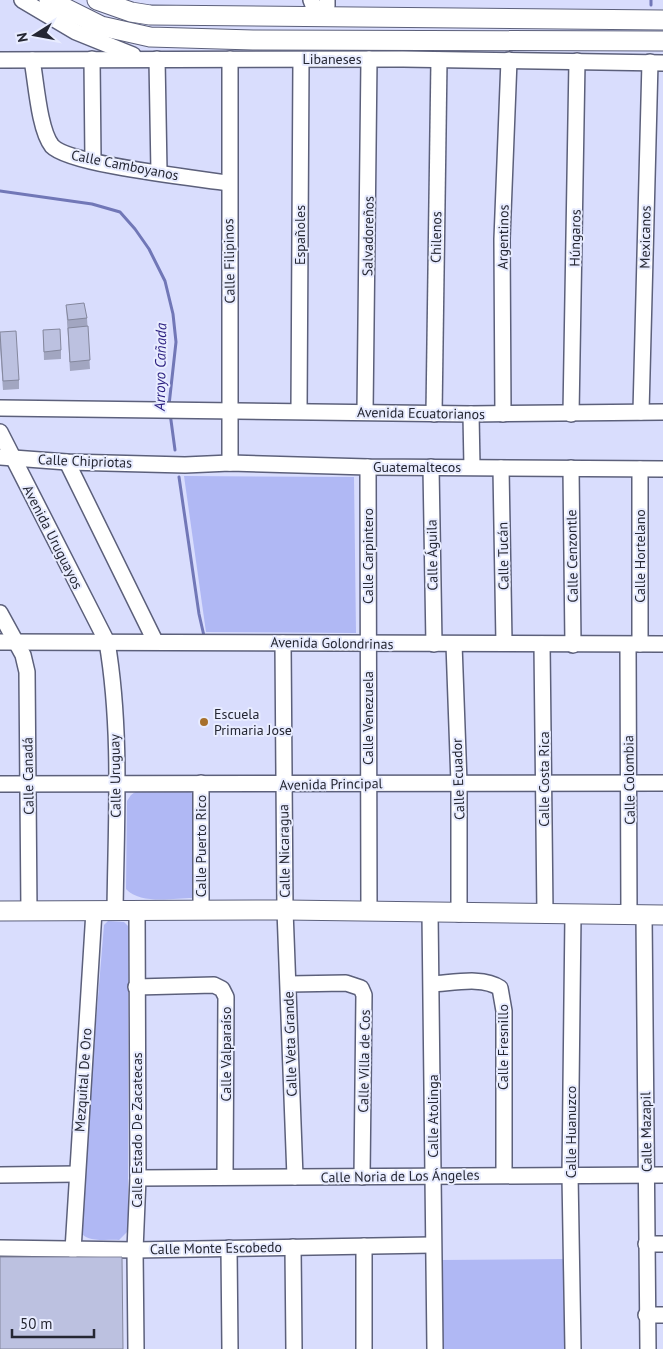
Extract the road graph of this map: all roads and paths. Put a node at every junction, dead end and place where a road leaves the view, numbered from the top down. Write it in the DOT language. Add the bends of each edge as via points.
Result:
graph roads {
  1 [pos="22,0"];
  2 [pos="49,0"];
  3 [pos="97,0"];
  4 [pos="312,0"];
  5 [pos="327,0"];
  6 [pos="318,18"];
  7 [pos="663,20"];
  8 [pos="253,40"];
  9 [pos="375,40"];
  10 [pos="663,41"];
  11 [pos="92,59"];
  12 [pos="151,59"];
  13 [pos="230,59"];
  14 [pos="369,59"];
  15 [pos="0,60"];
  16 [pos="32,60"];
  17 [pos="301,60"];
  18 [pos="439,60"];
  19 [pos="509,60"];
  20 [pos="576,61"];
  21 [pos="656,62"];
  22 [pos="93,162"];
  23 [pos="159,172"];
  24 [pos="228,183"];
  25 [pos="0,408"];
  26 [pos="299,411"];
  27 [pos="230,412"];
  28 [pos="365,412"];
  29 [pos="641,412"];
  30 [pos="663,412"];
  31 [pos="434,414"];
  32 [pos="471,414"];
  33 [pos="503,414"];
  34 [pos="571,414"];
  35 [pos="0,432"];
  36 [pos="6,457"];
  37 [pos="67,462"];
  38 [pos="230,463"];
  39 [pos="171,464"];
  40 [pos="368,467"];
  41 [pos="431,467"];
  42 [pos="472,467"];
  43 [pos="501,468"];
  44 [pos="571,468"];
  45 [pos="640,469"];
  46 [pos="663,469"];
  47 [pos="0,613"];
  48 [pos="155,641"];
  49 [pos="0,642"];
  50 [pos="16,642"];
  51 [pos="107,642"];
  52 [pos="283,643"];
  53 [pos="368,644"];
  54 [pos="434,644"];
  55 [pos="454,644"];
  56 [pos="504,644"];
  57 [pos="542,644"];
  58 [pos="663,644"];
  59 [pos="573,645"];
  60 [pos="634,645"];
  61 [pos="544,782"];
  62 [pos="201,783"];
  63 [pos="368,783"];
  64 [pos="459,783"];
  65 [pos="630,783"];
  66 [pos="663,783"];
  67 [pos="0,784"];
  68 [pos="117,784"];
  69 [pos="28,785"];
  70 [pos="283,786"];
  71 [pos="137,910"];
  72 [pos="201,910"];
  73 [pos="285,910"];
  74 [pos="0,911"];
  75 [pos="94,911"];
  76 [pos="115,911"];
  77 [pos="29,912"];
  78 [pos="369,912"];
  79 [pos="430,914"];
  80 [pos="459,914"];
  81 [pos="545,914"];
  82 [pos="573,915"];
  83 [pos="637,915"];
  84 [pos="663,915"];
  85 [pos="289,984"];
  86 [pos="432,984"];
  87 [pos="136,986"];
  88 [pos="0,1174"];
  89 [pos="77,1174"];
  90 [pos="646,1174"];
  91 [pos="663,1174"];
  92 [pos="433,1175"];
  93 [pos="504,1175"];
  94 [pos="570,1175"];
  95 [pos="225,1177"];
  96 [pos="294,1177"];
  97 [pos="362,1177"];
  98 [pos="138,1178"];
  99 [pos="646,1244"];
  100 [pos="663,1244"];
  101 [pos="364,1246"];
  102 [pos="432,1246"];
  103 [pos="293,1247"];
  104 [pos="0,1248"];
  105 [pos="230,1248"];
  106 [pos="73,1250"];
  107 [pos="135,1250"];
  108 [pos="646,1315"];
  109 [pos="663,1315"];
  110 [pos="136,1349"];
  111 [pos="230,1349"];
  112 [pos="294,1349"];
  113 [pos="364,1349"];
  114 [pos="435,1349"];
  115 [pos="573,1349"];
  116 [pos="648,1349"];
  1 -- 12 [label="street" via="76,32"];
  2 -- 8 [label="main road, Libaneses" via="101,26 129,34"];
  3 -- 6 [label="main road" via="150,15"];
  4 -- 6 [label="street"];
  5 -- 6 [label="street" via="327,6"];
  6 -- 7 [label="main road"];
  6 -- 8 [label="main road" via="310,26 267,27 256,33"];
  6 -- 9 [label="main road" via="322,26 366,28"];
  8 -- 9 [label="main road, Libaneses"];
  9 -- 10 [label="main road, Libaneses"];
  11 -- 12 [label="street, Libaneses"];
  11 -- 16 [label="street, Libaneses"];
  11 -- 22 [label="street"];
  12 -- 13 [label="street, Libaneses"];
  12 -- 23 [label="street"];
  13 -- 17 [label="street, Libaneses"];
  13 -- 24 [label="street, Calle Filipinos"];
  14 -- 17 [label="street, Libaneses"];
  14 -- 18 [label="street, Libaneses"];
  14 -- 28 [label="street, Salvadoreños"];
  15 -- 16 [label="street, Libaneses"];
  16 -- 22 [label="street, Calle Camboyanos" via="45,130 52,145 61,152"];
  17 -- 26 [label="street, Españoles"];
  18 -- 19 [label="street, Libaneses"];
  18 -- 31 [label="street, Chilenos"];
  19 -- 20 [label="street, Libaneses"];
  19 -- 33 [label="street, Argentinos" via="502,239"];
  20 -- 21 [label="street, Libaneses"];
  20 -- 34 [label="street, Húngaros"];
  21 -- 29 [label="street, Mexicanos"];
  22 -- 23 [label="street, Calle Camboyanos"];
  23 -- 24 [label="street, Calle Camboyanos"];
  24 -- 27 [label="street, Calle Filipinos"];
  25 -- 27 [label="street, Avenida Ecuatorianos"];
  26 -- 27 [label="street, Avenida Ecuatorianos"];
  26 -- 28 [label="street, Avenida Ecuatorianos"];
  27 -- 38 [label="street, Calle Filipinos"];
  28 -- 31 [label="street, Avenida Ecuatorianos"];
  29 -- 30 [label="street, Avenida Ecuatorianos"];
  29 -- 34 [label="street, Avenida Ecuatorianos"];
  31 -- 32 [label="street, Avenida Ecuatorianos"];
  32 -- 33 [label="street, Avenida Ecuatorianos"];
  32 -- 42 [label="street"];
  33 -- 34 [label="street, Avenida Ecuatorianos"];
  35 -- 36 [label="street, Avenida Uruguayos"];
  36 -- 37 [label="street, Calle Chipriotas"];
  36 -- 51 [label="street, Avenida Uruguayos"];
  37 -- 39 [label="street, Calle Chipriotas"];
  37 -- 48 [label="street"];
  38 -- 39 [label="street, Guatemaltecos"];
  38 -- 40 [label="street, Guatemaltecos"];
  40 -- 41 [label="street, Guatemaltecos"];
  40 -- 53 [label="street, Calle Carpintero"];
  41 -- 42 [label="street, Guatemaltecos"];
  41 -- 54 [label="street, Calle Águila"];
  42 -- 43 [label="street, Guatemaltecos"];
  43 -- 44 [label="street, Guatemaltecos"];
  43 -- 56 [label="street, Calle Tucán"];
  44 -- 45 [label="street, Guatemaltecos"];
  44 -- 59 [label="street, Calle Cenzontle"];
  45 -- 46 [label="street, Guatemaltecos"];
  45 -- 60 [label="street, Calle Hortelano"];
  47 -- 50 [label="street, Calle Canadá"];
  48 -- 51 [label="street, Avenida Golondrinas"];
  48 -- 52 [label="street, Avenida Golondrinas"];
  49 -- 50 [label="street, Avenida Golondrinas"];
  50 -- 51 [label="street, Avenida Golondrinas"];
  50 -- 69 [label="street, Calle Canadá" via="27,672"];
  51 -- 68 [label="street, Calle Uruguay" via="112,674"];
  52 -- 53 [label="street, Avenida Golondrinas"];
  52 -- 70 [label="street, Calle Nicaragua"];
  53 -- 54 [label="street, Avenida Golondrinas"];
  53 -- 63 [label="street, Calle Venezuela"];
  54 -- 55 [label="street, Avenida Golondrinas"];
  55 -- 56 [label="street, Avenida Golondrinas"];
  55 -- 64 [label="street, Calle Ecuador"];
  56 -- 57 [label="street, Avenida Golondrinas"];
  57 -- 59 [label="street, Avenida Golondrinas"];
  57 -- 61 [label="street, Calle Costa Rica"];
  58 -- 60 [label="street, Avenida Golondrinas"];
  59 -- 60 [label="street, Avenida Golondrinas"];
  60 -- 65 [label="street, Calle Colombia"];
  61 -- 64 [label="street, Avenida Principal"];
  61 -- 65 [label="street, Avenida Principal"];
  61 -- 81 [label="street, Calle Costa Rica"];
  62 -- 68 [label="street, Avenida Principal"];
  62 -- 70 [label="street, Avenida Principal"];
  62 -- 72 [label="street, Calle Puerto Rico"];
  63 -- 64 [label="street, Avenida Principal"];
  63 -- 70 [label="street, Avenida Principal"];
  63 -- 78 [label="street, Calle Venezuela"];
  64 -- 80 [label="street, Calle Ecuador"];
  65 -- 66 [label="street, Avenida Principal"];
  65 -- 83 [label="street, Calle Colombia"];
  67 -- 69 [label="street, Avenida Principal"];
  68 -- 69 [label="street, Avenida Principal"];
  68 -- 76 [label="street, Calle Uruguay"];
  69 -- 77 [label="street, Calle Canadá"];
  70 -- 73 [label="street, Calle Nicaragua"];
  71 -- 72 [label="main road"];
  71 -- 76 [label="main road"];
  71 -- 87 [label="street, Calle Estado De Zacatecas"];
  72 -- 73 [label="main road"];
  73 -- 78 [label="main road"];
  73 -- 85 [label="street, Calle Veta Grande"];
  74 -- 77 [label="main road"];
  75 -- 76 [label="main road"];
  75 -- 77 [label="main road"];
  75 -- 89 [label="street, Mezquital De Oro"];
  78 -- 79 [label="main road"];
  79 -- 80 [label="main road"];
  79 -- 86 [label="street, Calle Atolinga"];
  80 -- 81 [label="main road"];
  81 -- 82 [label="main road"];
  82 -- 83 [label="main road"];
  82 -- 94 [label="street, Calle Huanuzco"];
  83 -- 84 [label="main road"];
  83 -- 90 [label="street, Calle Mazapil"];
  85 -- 96 [label="street, Calle Veta Grande"];
  85 -- 97 [label="street, Calle Villa de Cos" via="346,983 361,988 364,995"];
  86 -- 92 [label="street, Calle Atolinga"];
  86 -- 93 [label="street, Calle Fresnillo" via="483,982 500,988 504,1011"];
  87 -- 95 [label="street, Calle Valparaíso" via="214,985 222,989 226,997"];
  87 -- 98 [label="street, Calle Estado De Zacatecas"];
  88 -- 89 [label="street"];
  89 -- 106 [label="street, Mezquital De Oro"];
  90 -- 91 [label="street, Calle Noria de Los Ángeles"];
  90 -- 94 [label="street, Calle Noria de Los Ángeles"];
  90 -- 99 [label="street, Calle Mazapil"];
  92 -- 93 [label="street, Calle Noria de Los Ángeles"];
  92 -- 97 [label="street, Calle Noria de Los Ángeles"];
  92 -- 102 [label="street, Calle Atolinga"];
  93 -- 94 [label="street, Calle Noria de Los Ángeles"];
  94 -- 115 [label="street, Calle Huanuzco"];
  95 -- 96 [label="street, Calle Noria de Los Ángeles"];
  95 -- 98 [label="street, Calle Noria de Los Ángeles"];
  96 -- 97 [label="street, Calle Noria de Los Ángeles"];
  98 -- 107 [label="street, Calle Estado De Zacatecas"];
  99 -- 100 [label="street"];
  99 -- 108 [label="street, Calle Mazapil"];
  101 -- 102 [label="street, Calle Monte Escobedo"];
  101 -- 103 [label="street, Calle Monte Escobedo"];
  101 -- 113 [label="street"];
  102 -- 114 [label="street, Calle Atolinga"];
  103 -- 105 [label="street, Calle Monte Escobedo"];
  103 -- 112 [label="street"];
  104 -- 106 [label="street, Calle Monte Escobedo"];
  105 -- 107 [label="street, Calle Monte Escobedo"];
  105 -- 111 [label="street"];
  106 -- 107 [label="street, Calle Monte Escobedo"];
  107 -- 110 [label="street, Calle Estado De Zacatecas"];
  108 -- 109 [label="street"];
  108 -- 116 [label="street, Calle Mazapil"];
}
